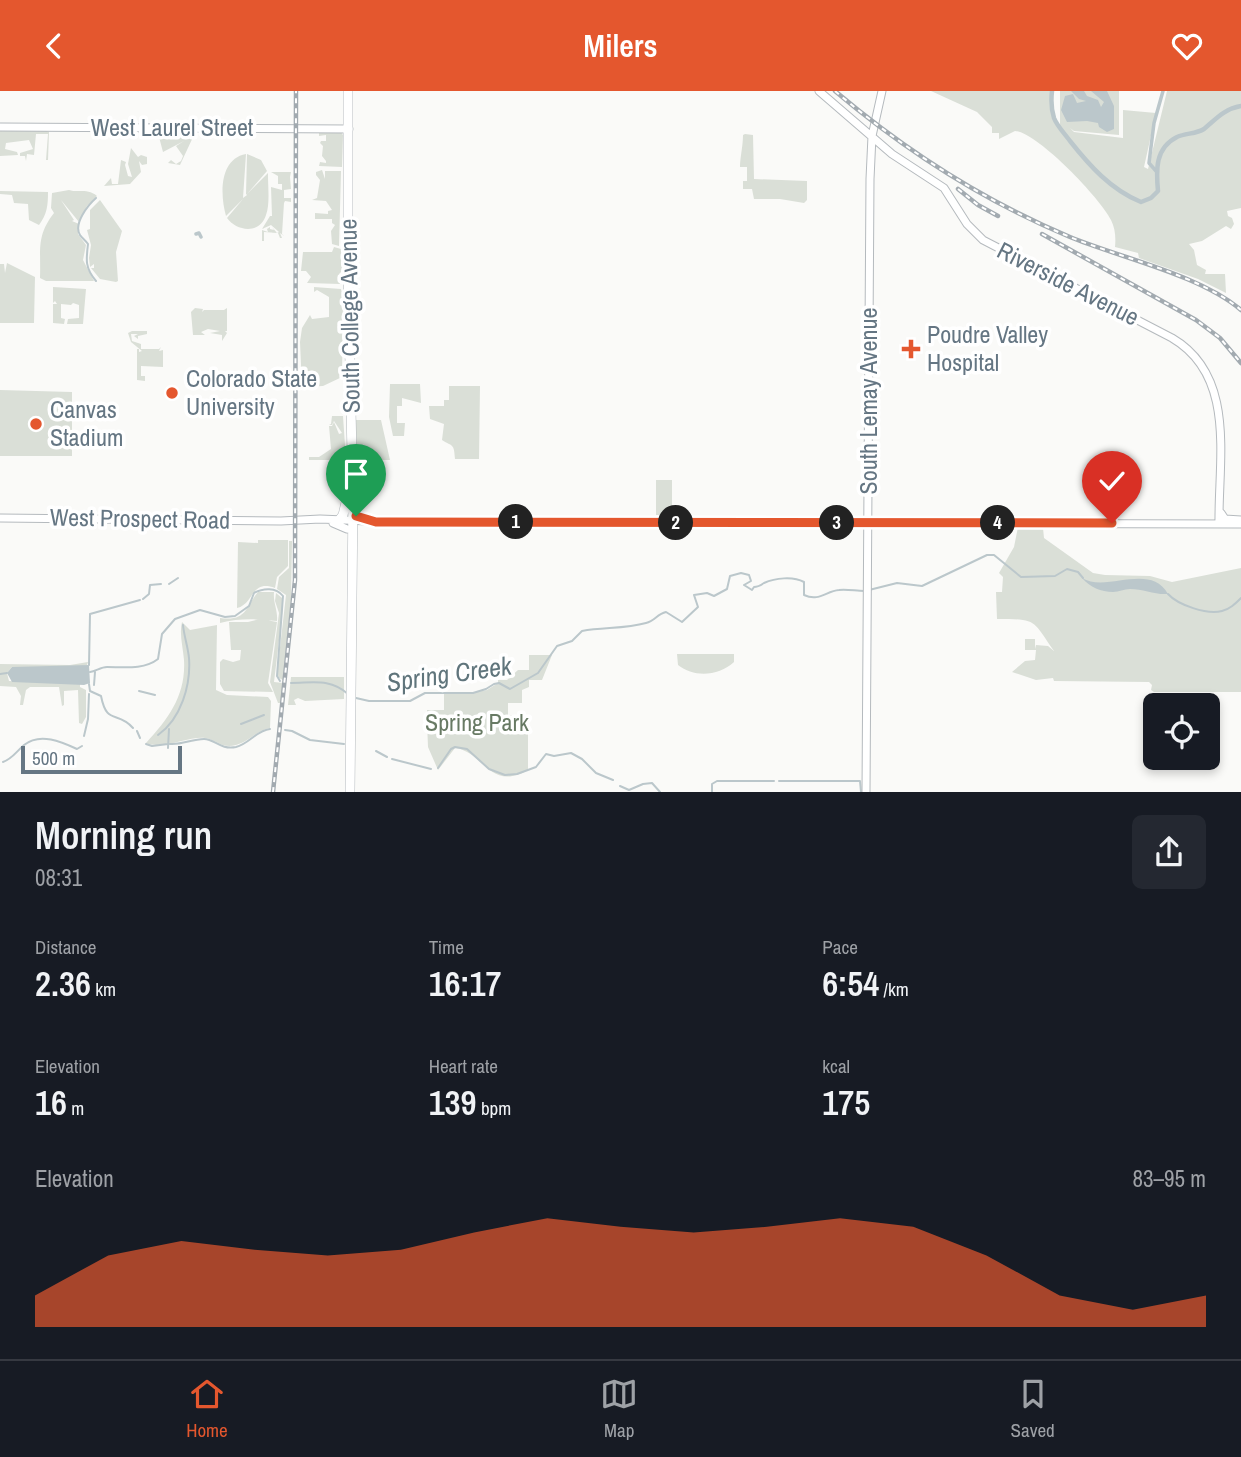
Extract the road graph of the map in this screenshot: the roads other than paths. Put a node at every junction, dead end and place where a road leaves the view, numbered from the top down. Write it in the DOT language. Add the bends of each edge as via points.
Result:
graph roads {
  1 [pos="346,91"];
  2 [pos="819,91"];
  3 [pos="880,95"];
  4 [pos="0,127"];
  5 [pos="346,129"];
  6 [pos="870,135"];
  7 [pos="881,145"];
  8 [pos="871,149"];
  9 [pos="346,174"];
  10 [pos="870,179"];
  11 [pos="344,213"];
  12 [pos="348,226"];
  13 [pos="348,464"];
  14 [pos="353,485"];
  15 [pos="1219,509"];
  16 [pos="0,518"];
  17 [pos="347,521"];
  18 [pos="1241,521"];
  19 [pos="376,522"];
  20 [pos="1219,522"];
  21 [pos="868,523"];
  22 [pos="348,792"];
  23 [pos="866,792"];
  1 -- 5 [label="highway, South College Avenue"];
  2 -- 6 [label="main road, Riverside Avenue"];
  3 -- 6 [label="main road, South Lemay Avenue"];
  4 -- 5 [label="main road, West Laurel Street"];
  5 -- 9 [label="highway, South College Avenue"];
  6 -- 7 [label="main road, Riverside Avenue"];
  6 -- 8 [label="main road, South Lemay Avenue"];
  6 -- 10 [label="main road, South Lemay Avenue"];
  7 -- 8 [label="main road"];
  7 -- 15 [label="main road, Riverside Avenue" via="944,188 983,240 1169,336 1192,353 1210,377 1218,402"];
  8 -- 10 [label="main road, South Lemay Avenue"];
  9 -- 11 [label="highway, South College Avenue"];
  9 -- 12 [label="highway, South College Avenue"];
  10 -- 21 [label="main road, South Lemay Avenue"];
  11 -- 12 [label="highway"];
  11 -- 13 [label="highway, South College Avenue"];
  12 -- 14 [label="highway, South College Avenue"];
  13 -- 14 [label="highway"];
  13 -- 17 [label="highway, South College Avenue"];
  14 -- 17 [label="highway, South College Avenue"];
  15 -- 18 [label="main road" via="1224,518"];
  15 -- 20 [label="main road, Riverside Avenue"];
  16 -- 17 [label="main road, West Prospect Road"];
  17 -- 19 [label="main road"];
  17 -- 19 [label="main road"];
  17 -- 22 [label="highway, South College Avenue"];
  18 -- 20 [label="main road"];
  19 -- 21 [label="main road"];
  20 -- 21 [label="main road"];
  21 -- 23 [label="main road, South Lemay Avenue"];
}
